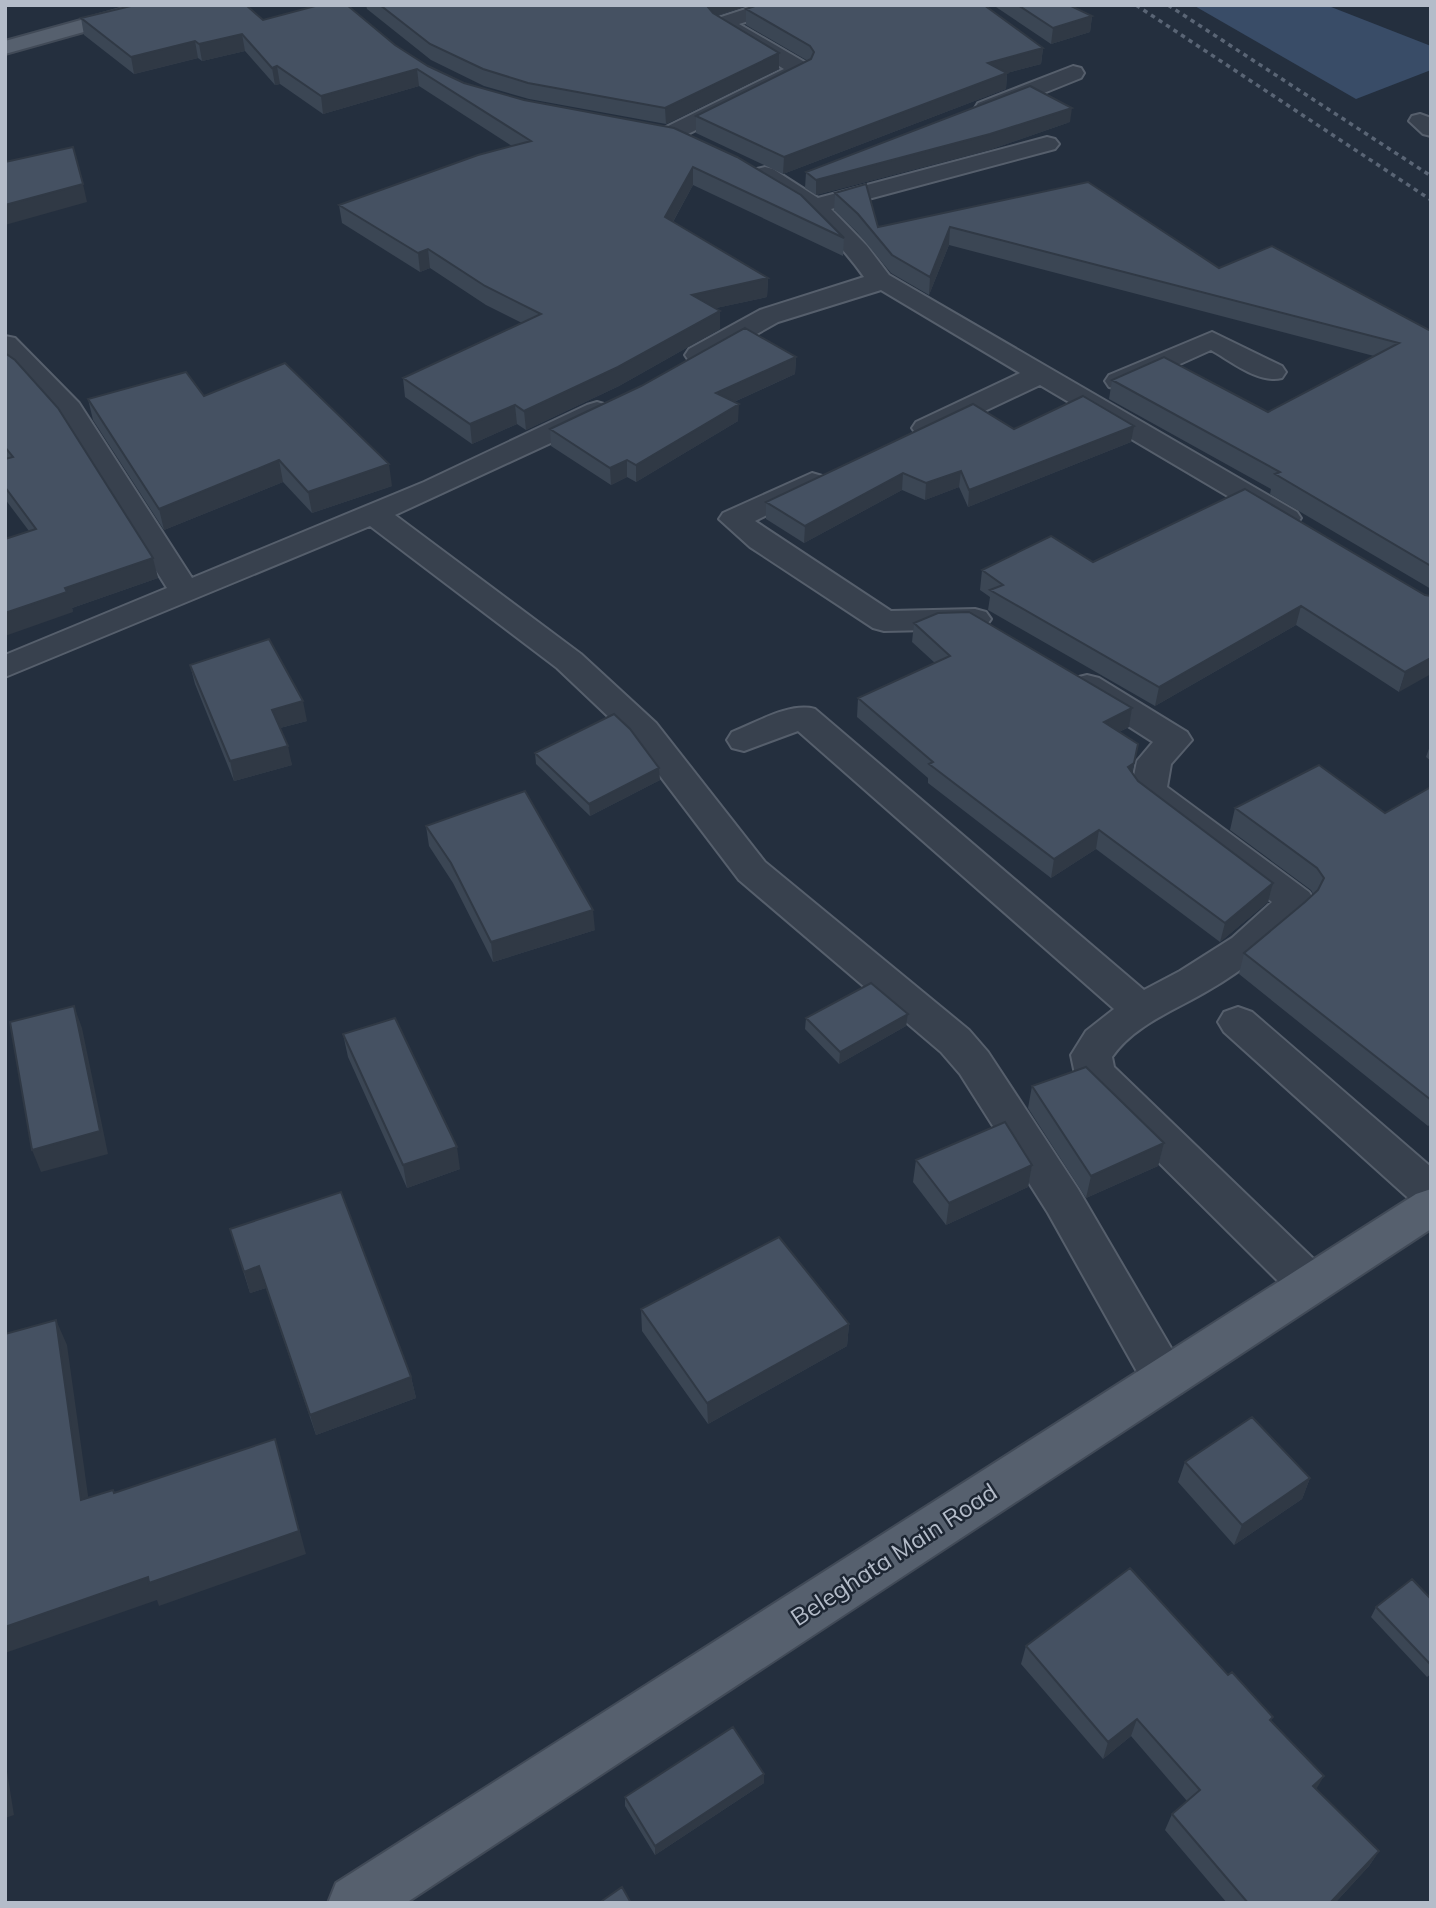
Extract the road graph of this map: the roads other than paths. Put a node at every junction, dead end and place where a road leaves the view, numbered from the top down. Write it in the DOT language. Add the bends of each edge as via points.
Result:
graph roads {
  1 [pos="159,5"];
  2 [pos="781,5"];
  3 [pos="5,48"];
  4 [pos="1051,57"];
  5 [pos="962,117"];
  6 [pos="1431,118"];
  7 [pos="1431,129"];
  8 [pos="697,144"];
  9 [pos="1047,144"];
  10 [pos="748,166"];
  11 [pos="807,176"];
  12 [pos="781,186"];
  13 [pos="814,206"];
  14 [pos="880,281"];
  15 [pos="5,344"];
  16 [pos="678,367"];
  17 [pos="1272,372"];
  18 [pos="1042,373"];
  19 [pos="1082,397"];
  20 [pos="619,400"];
  21 [pos="906,437"];
  22 [pos="832,472"];
  23 [pos="374,514"];
  24 [pos="1313,534"];
  25 [pos="185,592"];
  26 [pos="997,632"];
  27 [pos="1056,666"];
  28 [pos="5,667"];
  29 [pos="744,740"];
  30 [pos="1140,1009"];
  31 [pos="1238,1023"];
  32 [pos="1431,1193"];
  33 [pos="1431,1206"];
  34 [pos="1310,1284"];
  35 [pos="1165,1379"];
  36 [pos="389,1894"];
  1 -- 3 [label="main road"];
  2 -- 8 [label="street" via="722,23 800,69 658,133"];
  4 -- 5 [label="street" via="1073,73"];
  6 -- 7 [label="street" via="1420,121"];
  9 -- 13 [label="street"];
  10 -- 12 [label="street"];
  11 -- 12 [label="street"];
  12 -- 13 [label="street"];
  13 -- 14 [label="street"];
  14 -- 16 [label="street" via="769,316"];
  14 -- 18 [label="street"];
  15 -- 25 [label="street" via="69,409"];
  17 -- 19 [label="street" via="1212,340"];
  18 -- 19 [label="street"];
  18 -- 21 [label="street"];
  19 -- 24 [label="street"];
  20 -- 23 [label="street"];
  22 -- 26 [label="street" via="734,519 884,621 974,618"];
  23 -- 25 [label="street"];
  23 -- 35 [label="street" via="569,661 643,731 752,871 955,1041 1063,1201"];
  25 -- 28 [label="street"];
  27 -- 30 [label="street" via="1175,740 1154,761 1149,791 1296,901 1246,948"];
  29 -- 30 [label="street" via="803,717"];
  30 -- 34 [label="street" via="1091,1055 1095,1074"];
  31 -- 32 [label="street"];
  33 -- 34 [label="main road, Beleghata Main Road"];
  34 -- 35 [label="main road, Beleghata Main Road"];
  35 -- 36 [label="main road, Beleghata Main Road"];
}
